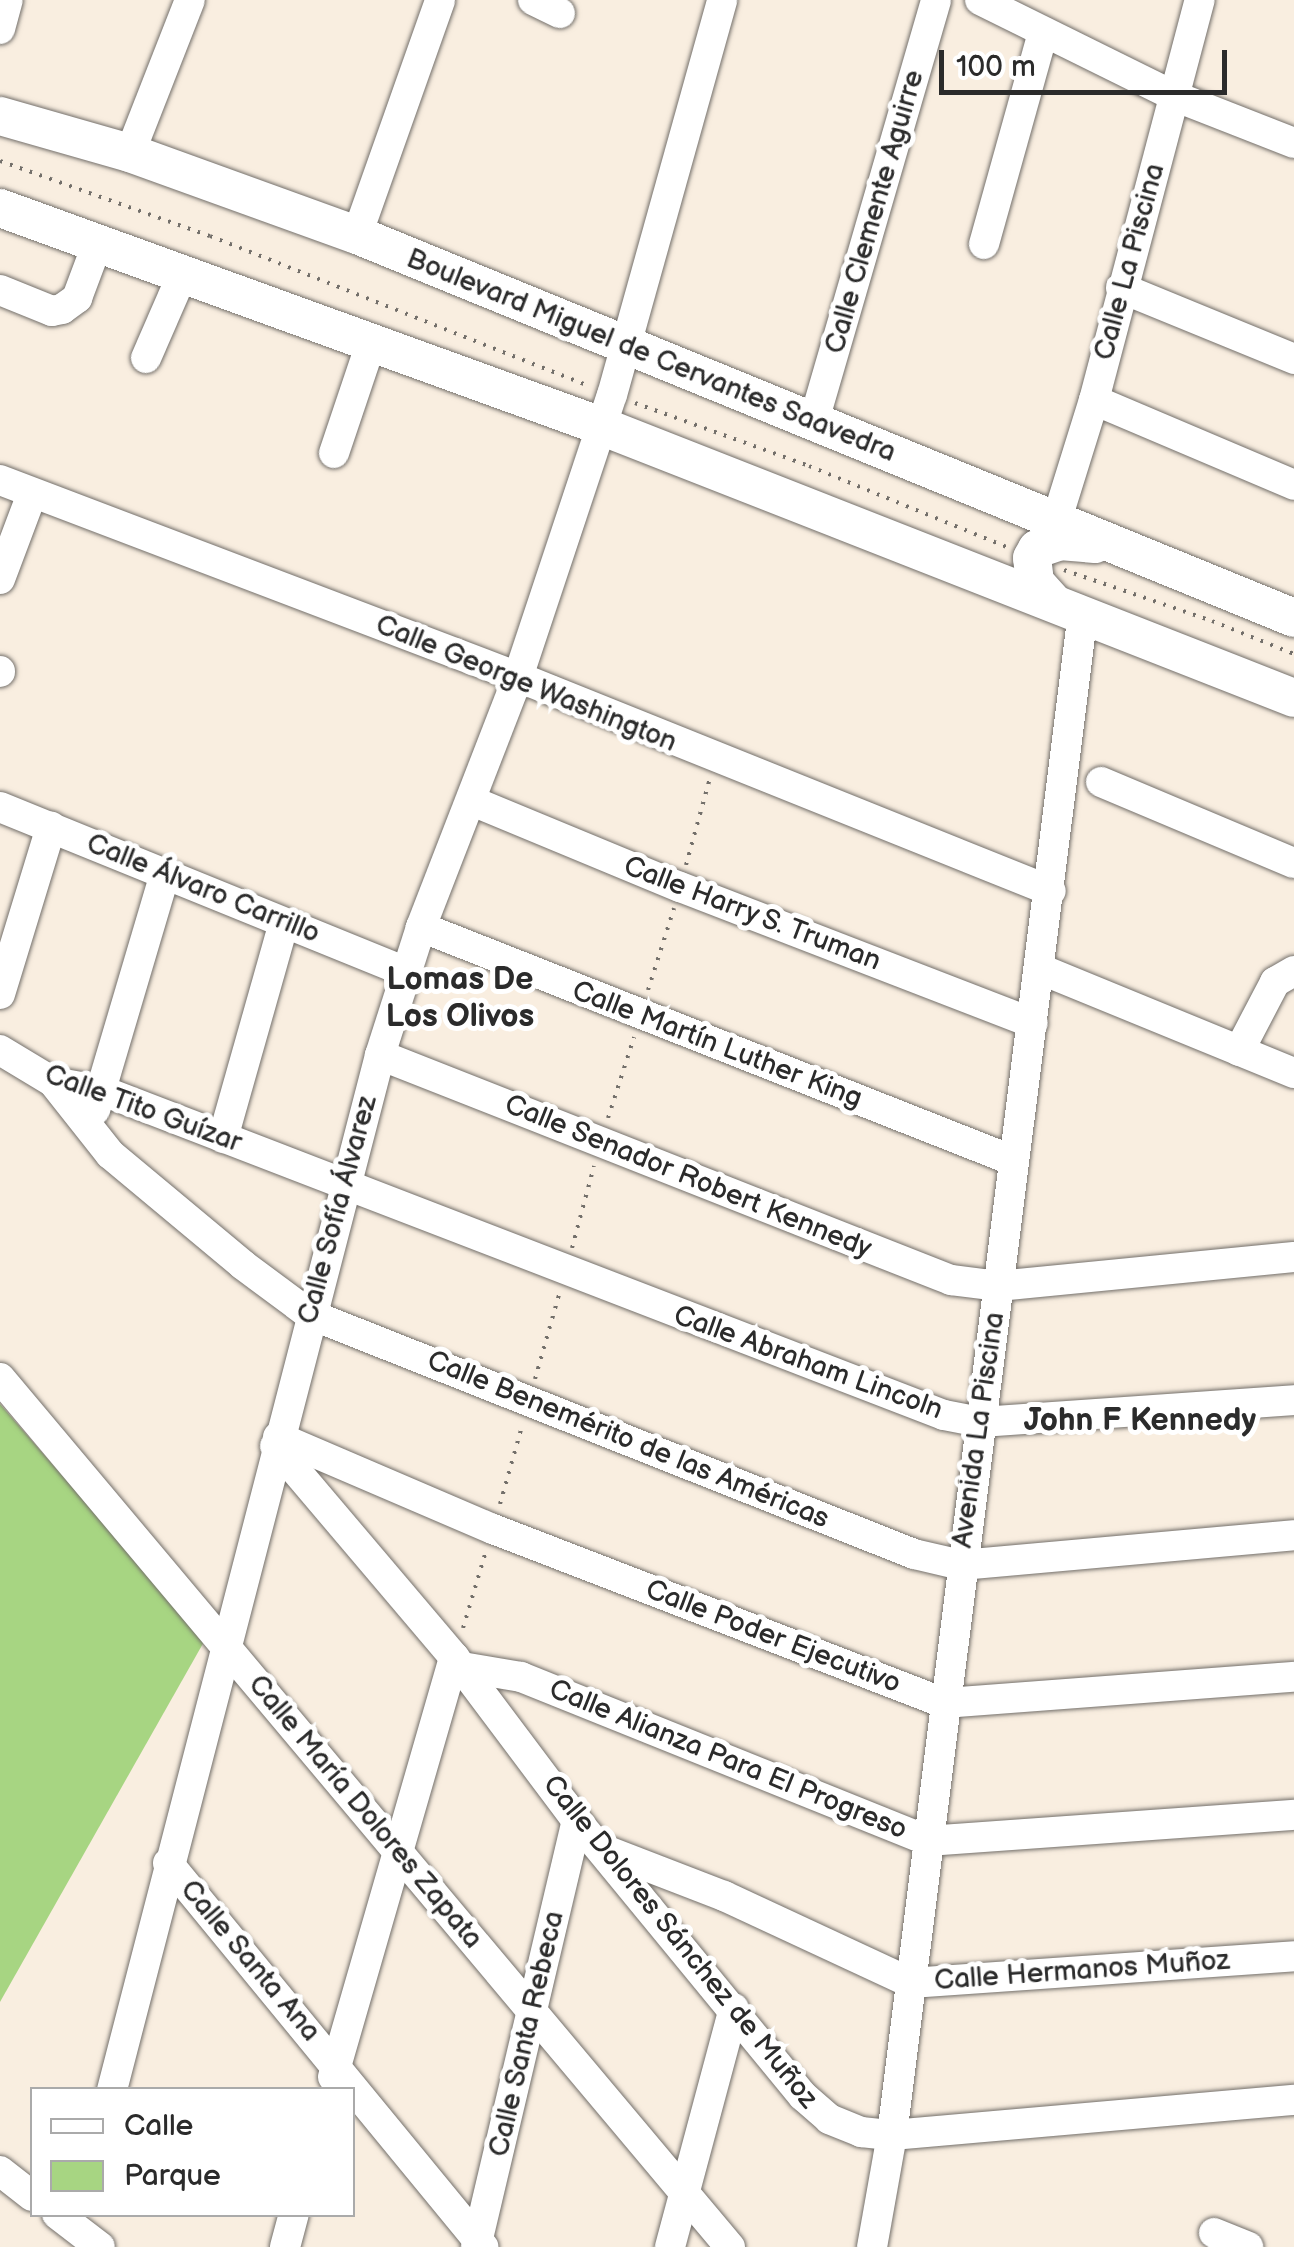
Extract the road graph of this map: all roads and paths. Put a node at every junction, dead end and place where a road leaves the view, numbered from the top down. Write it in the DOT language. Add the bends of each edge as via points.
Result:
graph roads {
  1 [pos="8,0"];
  2 [pos="190,0"];
  3 [pos="440,0"];
  4 [pos="722,0"];
  5 [pos="936,0"];
  6 [pos="980,0"];
  7 [pos="1200,0"];
  8 [pos="0,29"];
  9 [pos="1043,32"];
  10 [pos="1174,96"];
  11 [pos="0,116"];
  12 [pos="1294,143"];
  13 [pos="130,153"];
  14 [pos="0,161"];
  15 [pos="0,208"];
  16 [pos="357,235"];
  17 [pos="98,242"];
  18 [pos="984,244"];
  19 [pos="184,273"];
  20 [pos="1121,288"];
  21 [pos="0,290"];
  22 [pos="372,340"];
  23 [pos="626,349"];
  24 [pos="146,358"];
  25 [pos="1294,360"];
  26 [pos="1094,400"];
  27 [pos="607,411"];
  28 [pos="813,424"];
  29 [pos="334,453"];
  30 [pos="0,480"];
  31 [pos="1294,485"];
  32 [pos="32,494"];
  33 [pos="1056,522"];
  34 [pos="1117,547"];
  35 [pos="1032,558"];
  36 [pos="0,578"];
  37 [pos="1068,607"];
  38 [pos="1294,618"];
  39 [pos="1294,654"];
  40 [pos="518,677"];
  41 [pos="1294,698"];
  42 [pos="1102,782"];
  43 [pos="472,801"];
  44 [pos="0,808"];
  45 [pos="51,827"];
  46 [pos="1294,863"];
  47 [pos="165,873"];
  48 [pos="1051,891"];
  49 [pos="284,923"];
  50 [pos="421,927"];
  51 [pos="1040,968"];
  52 [pos="1294,971"];
  53 [pos="406,972"];
  54 [pos="0,994"];
  55 [pos="1032,1023"];
  56 [pos="0,1050"];
  57 [pos="1240,1051"];
  58 [pos="380,1055"];
  59 [pos="1294,1073"];
  60 [pos="53,1082"];
  61 [pos="102,1091"];
  62 [pos="88,1130"];
  63 [pos="224,1138"];
  64 [pos="1014,1161"];
  65 [pos="345,1184"];
  66 [pos="1294,1258"];
  67 [pos="998,1286"];
  68 [pos="309,1314"];
  69 [pos="0,1378"];
  70 [pos="1294,1400"];
  71 [pos="981,1422"];
  72 [pos="277,1442"];
  73 [pos="493,1529"];
  74 [pos="1294,1535"];
  75 [pos="961,1564"];
  76 [pos="225,1643"];
  77 [pos="458,1662"];
  78 [pos="1294,1677"];
  79 [pos="944,1703"];
  80 [pos="1294,1814"];
  81 [pos="576,1821"];
  82 [pos="928,1841"];
  83 [pos="599,1848"];
  84 [pos="395,1852"];
  85 [pos="168,1862"];
  86 [pos="1294,1956"];
  87 [pos="911,1983"];
  88 [pos="734,2008"];
  89 [pos="532,2013"];
  90 [pos="333,2077"];
  91 [pos="113,2087"];
  92 [pos="1294,2100"];
  93 [pos="355,2102"];
  94 [pos="892,2134"];
  95 [pos="0,2172"];
  96 [pos="682,2193"];
  97 [pos="30,2194"];
  98 [pos="293,2217"];
  99 [pos="1214,2234"];
  100 [pos="479,2245"];
  101 [pos="285,2247"];
  102 [pos="670,2247"];
  103 [pos="730,2247"];
  104 [pos="872,2247"];
  105 [pos="1248,2247"];
  1 -- 8 [label="street"];
  2 -- 13 [label="street"];
  3 -- 16 [label="street"];
  4 -- 23 [label="street, Calle Sofía Álvarez"];
  5 -- 28 [label="street, Calle Clemente Aguirre"];
  6 -- 9 [label="street"];
  7 -- 10 [label="street, Calle La Piscina"];
  9 -- 10 [label="street"];
  9 -- 18 [label="street"];
  10 -- 12 [label="street"];
  10 -- 20 [label="street, Calle La Piscina"];
  11 -- 13 [label="main road, Boulevard Miguel de Cervantes Saavedra"];
  13 -- 16 [label="main road, Boulevard Miguel de Cervantes Saavedra"];
  14 -- 27 [label="path" via="210,236"];
  15 -- 17 [label="main road"];
  16 -- 23 [label="main road, Boulevard Miguel de Cervantes Saavedra"];
  17 -- 19 [label="main road"];
  17 -- 21 [label="street" via="76,298 62,309"];
  19 -- 22 [label="main road"];
  19 -- 24 [label="street"];
  20 -- 25 [label="street"];
  20 -- 26 [label="street, Calle La Piscina"];
  22 -- 27 [label="main road"];
  22 -- 29 [label="street"];
  23 -- 27 [label="street, Calle Sofía Álvarez"];
  23 -- 28 [label="main road, Boulevard Miguel de Cervantes Saavedra"];
  26 -- 31 [label="street"];
  26 -- 33 [label="street, Calle La Piscina"];
  27 -- 35 [label="path" via="808,466"];
  27 -- 37 [label="main road"];
  27 -- 40 [label="street, Calle Sofía Álvarez"];
  28 -- 33 [label="main road, Boulevard Miguel de Cervantes Saavedra"];
  30 -- 32 [label="street, Calle George Washington"];
  32 -- 36 [label="street"];
  32 -- 40 [label="street, Calle George Washington"];
  33 -- 34 [label="main road, Boulevard Miguel de Cervantes Saavedra"];
  34 -- 35 [label="main road" via="1060,541 1037,549"];
  34 -- 38 [label="main road, Boulevard Miguel de Cervantes Saavedra"];
  35 -- 37 [label="main road" via="1035,582"];
  35 -- 39 [label="path"];
  37 -- 41 [label="main road"];
  37 -- 48 [label="street, Avenida La Piscina"];
  40 -- 43 [label="street, Calle Sofía Álvarez"];
  40 -- 48 [label="street, Calle George Washington"];
  42 -- 46 [label="street"];
  43 -- 50 [label="street, Calle Sofía Álvarez"];
  43 -- 55 [label="street, Calle Harry S. Truman"];
  44 -- 45 [label="street, Calle Álvaro Carrillo"];
  45 -- 47 [label="street, Calle Álvaro Carrillo"];
  45 -- 54 [label="street"];
  47 -- 49 [label="street, Calle Álvaro Carrillo"];
  47 -- 61 [label="street"];
  48 -- 51 [label="street, Avenida La Piscina"];
  49 -- 53 [label="street, Calle Álvaro Carrillo"];
  49 -- 63 [label="street"];
  50 -- 53 [label="street, Calle Sofía Álvarez"];
  50 -- 64 [label="street, Calle Martín Luther King"];
  51 -- 55 [label="street, Avenida La Piscina"];
  51 -- 57 [label="street"];
  52 -- 57 [label="street" via="1275,982"];
  53 -- 58 [label="street, Calle Sofía Álvarez"];
  55 -- 64 [label="street, Avenida La Piscina"];
  56 -- 60 [label="street, Calle Tito Guízar"];
  57 -- 59 [label="street"];
  58 -- 65 [label="street, Calle Sofía Álvarez"];
  58 -- 67 [label="street, Calle Senador Robert Kennedy" via="902,1263"];
  60 -- 61 [label="street, Calle Tito Guízar"];
  60 -- 62 [label="street, Calle Benemérito de las Américas"];
  61 -- 62 [label="street"];
  61 -- 63 [label="street, Calle Tito Guízar"];
  62 -- 68 [label="street, Calle Benemérito de las Américas"];
  63 -- 65 [label="street, Calle Tito Guízar"];
  64 -- 67 [label="street, Avenida La Piscina"];
  65 -- 68 [label="street, Calle Sofía Álvarez"];
  65 -- 71 [label="street, Calle Abraham Lincoln" via="870,1389"];
  66 -- 67 [label="street, Calle Senador Robert Kennedy"];
  67 -- 71 [label="street, Avenida La Piscina"];
  68 -- 72 [label="street, Calle Sofía Álvarez"];
  68 -- 75 [label="street, Calle Benemérito de las Américas" via="914,1554"];
  69 -- 76 [label="street, Calle María Dolores Zapata"];
  70 -- 71 [label="street, Calle Abraham Lincoln"];
  71 -- 75 [label="street, Avenida La Piscina"];
  72 -- 73 [label="street, Calle Poder Ejecutivo"];
  72 -- 76 [label="street, Calle Sofía Álvarez"];
  72 -- 77 [label="street, Calle Dolores Sánchez de Muñoz"];
  73 -- 77 [label="path"];
  73 -- 79 [label="street, Calle Poder Ejecutivo"];
  74 -- 75 [label="street, Calle Benemérito de las Américas"];
  75 -- 79 [label="street, Avenida La Piscina"];
  76 -- 84 [label="street, Calle María Dolores Zapata"];
  76 -- 85 [label="street, Calle Sofía Álvarez"];
  77 -- 81 [label="street, Calle Dolores Sánchez de Muñoz"];
  77 -- 82 [label="street, Calle Alianza Para El Progreso" via="522,1678"];
  77 -- 84 [label="street"];
  78 -- 79 [label="street, Calle Poder Ejecutivo"];
  79 -- 82 [label="street, Avenida La Piscina"];
  80 -- 82 [label="street, Calle Alianza Para El Progreso"];
  81 -- 83 [label="street, Calle Dolores Sánchez de Muñoz"];
  81 -- 89 [label="street, Calle Santa Rebeca"];
  82 -- 87 [label="street, Avenida La Piscina"];
  83 -- 87 [label="street, Calle Hermanos Muñoz" via="724,1896"];
  83 -- 88 [label="street, Calle Dolores Sánchez de Muñoz"];
  84 -- 89 [label="street, Calle María Dolores Zapata"];
  84 -- 90 [label="street"];
  85 -- 90 [label="street, Calle Santa Ana"];
  85 -- 91 [label="street, Calle Sofía Álvarez"];
  86 -- 87 [label="street, Calle Hermanos Muñoz"];
  87 -- 94 [label="street, Avenida La Piscina"];
  88 -- 94 [label="street, Calle Dolores Sánchez de Muñoz" via="818,2112 842,2127"];
  88 -- 96 [label="street"];
  89 -- 96 [label="street, Calle María Dolores Zapata"];
  89 -- 100 [label="street, Calle Santa Rebeca"];
  92 -- 94 [label="street, Calle Dolores Sánchez de Muñoz"];
  93 -- 100 [label="street, Calle Santa Ana"];
  94 -- 104 [label="street, Avenida La Piscina"];
  95 -- 97 [label="street"];
  96 -- 102 [label="street"];
  96 -- 103 [label="street, Calle María Dolores Zapata"];
  98 -- 101 [label="street"];
  99 -- 105 [label="street"];
}
